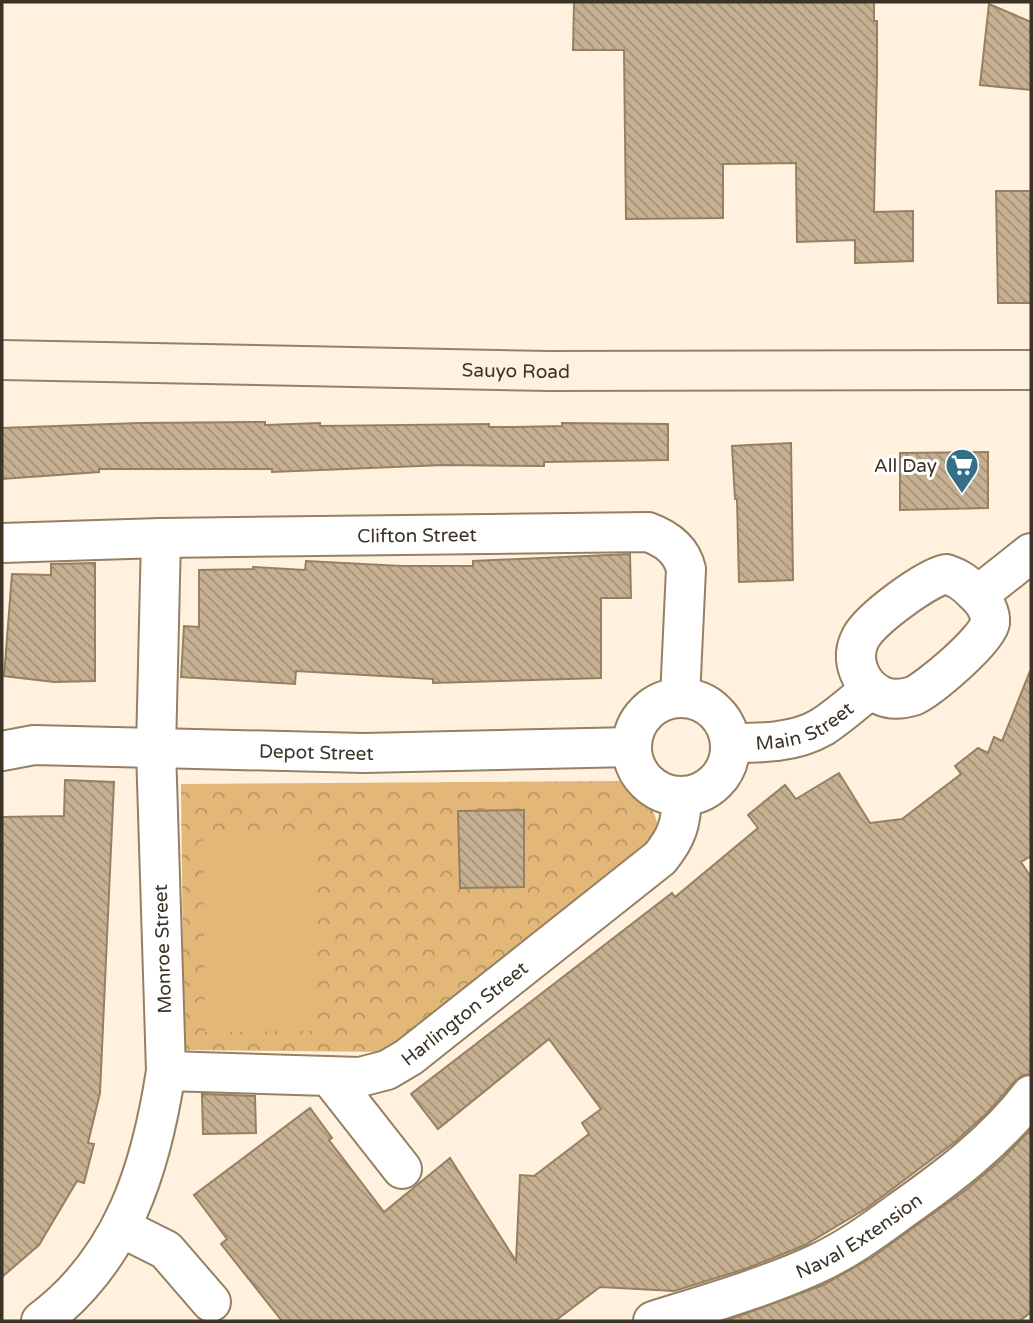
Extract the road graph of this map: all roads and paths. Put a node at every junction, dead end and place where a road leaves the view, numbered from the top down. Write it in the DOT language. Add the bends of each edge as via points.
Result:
graph roads {
  1 [pos="2,360"];
  2 [pos="1031,370"];
  3 [pos="161,538"];
  4 [pos="2,543"];
  5 [pos="1031,553"];
  6 [pos="978,595"];
  7 [pos="870,690"];
  8 [pos="680,698"];
  9 [pos="731,743"];
  10 [pos="632,747"];
  11 [pos="156,749"];
  12 [pos="2,751"];
  13 [pos="682,797"];
  14 [pos="166,1071"];
  15 [pos="329,1076"];
  16 [pos="1031,1095"];
  17 [pos="402,1169"];
  18 [pos="122,1228"];
  19 [pos="211,1302"];
  20 [pos="41,1321"];
  21 [pos="653,1321"];
  1 -- 2 [label="main road, Sauyo Road" via="549,371"];
  3 -- 4 [label="street, Clifton Street"];
  3 -- 8 [label="street, Clifton Street" via="648,532 677,550 686,569"];
  3 -- 11 [label="street, Monroe Street"];
  5 -- 6 [label="street"];
  6 -- 7 [label="street" via="989,611 990,625 972,650 916,695 900,699"];
  6 -- 7 [label="street" via="960,578 934,577 871,625 861,636 856,660"];
  7 -- 9 [label="street, Main Street" via="821,728 790,739"];
  8 -- 9 [label="street" via="699,701 715,711"];
  8 -- 10 [label="street" via="646,713"];
  9 -- 13 [label="street" via="728,763 718,780 701,792"];
  10 -- 11 [label="street, Depot Street" via="365,753"];
  10 -- 13 [label="street" via="638,770 653,788"];
  11 -- 12 [label="street, Depot Street" via="34,745"];
  11 -- 14 [label="street, Monroe Street"];
  13 -- 15 [label="street, Harlington Street" via="674,840 660,858 409,1057 387,1070 360,1077"];
  14 -- 15 [label="street, Harlington Street"];
  14 -- 18 [label="street, Monroe Street" via="158,1125"];
  15 -- 17 [label="street"];
  16 -- 21 [label="street, Naval Extension" via="1013,1119 939,1184 861,1240 815,1264"];
  18 -- 19 [label="street" via="166,1250"];
  18 -- 20 [label="street, Monroe Street" via="88,1278"];
}
